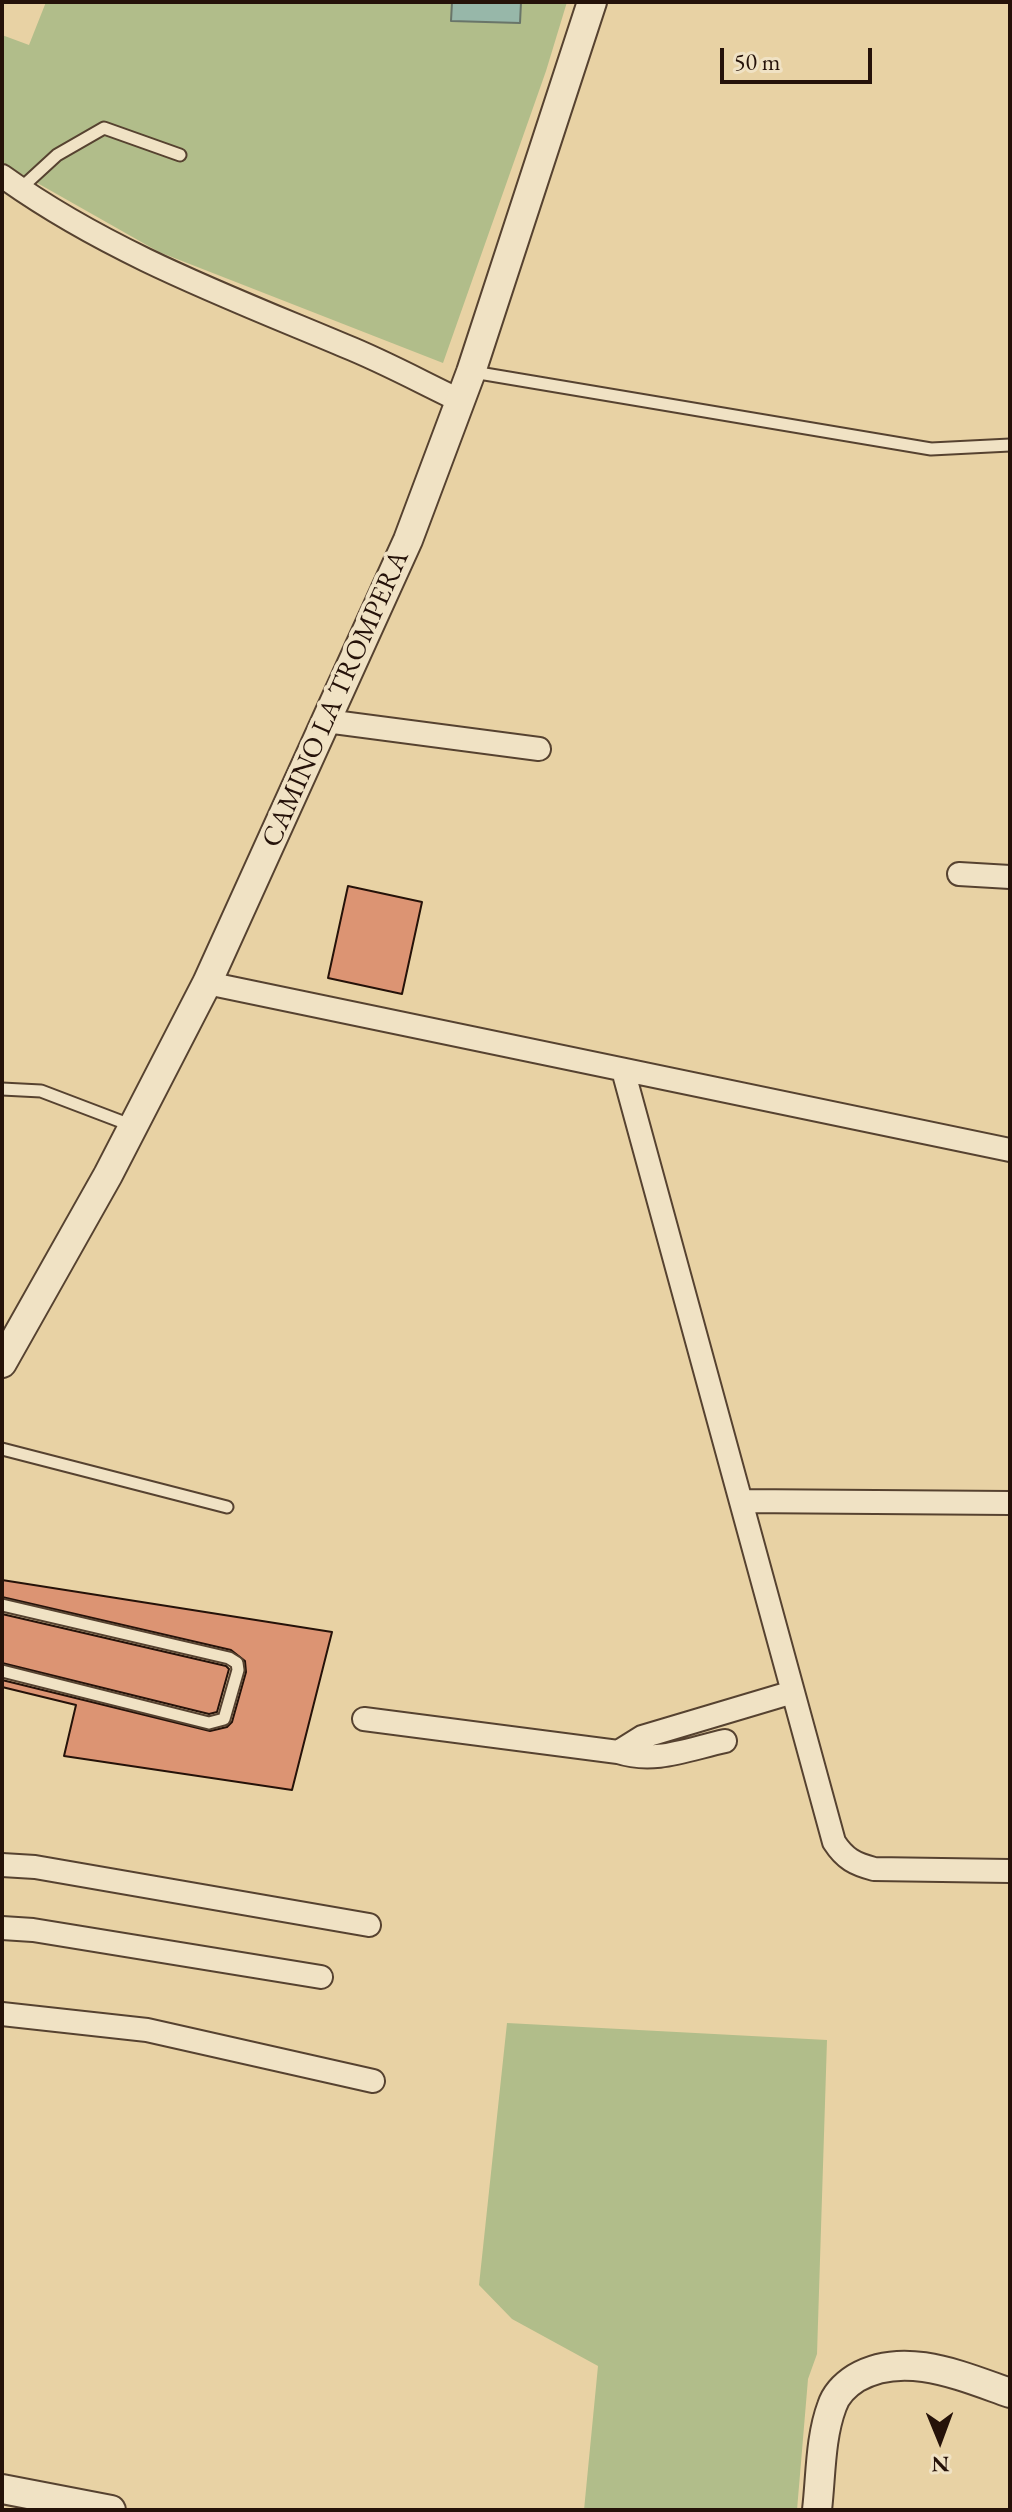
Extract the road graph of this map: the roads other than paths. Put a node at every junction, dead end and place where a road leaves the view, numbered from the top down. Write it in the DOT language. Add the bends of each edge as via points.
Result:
graph roads {
  1 [pos="592,2"];
  2 [pos="180,155"];
  3 [pos="11,182"];
  4 [pos="471,372"];
  5 [pos="461,401"];
  6 [pos="1010,445"];
  7 [pos="326,721"];
  8 [pos="539,749"];
  9 [pos="959,874"];
  10 [pos="1010,877"];
  11 [pos="207,983"];
  12 [pos="623,1070"];
  13 [pos="2,1089"];
  14 [pos="133,1126"];
  15 [pos="1009,1146"];
  16 [pos="2,1363"];
  17 [pos="2,1449"];
  18 [pos="741,1501"];
  19 [pos="1010,1503"];
  20 [pos="227,1507"];
  21 [pos="2,1605"];
  22 [pos="2,1671"];
  23 [pos="793,1692"];
  24 [pos="364,1719"];
  25 [pos="725,1741"];
  26 [pos="618,1752"];
  27 [pos="2,1865"];
  28 [pos="1010,1871"];
  29 [pos="369,1925"];
  30 [pos="2,1928"];
  31 [pos="321,1977"];
  32 [pos="2,2014"];
  33 [pos="373,2081"];
  34 [pos="1010,2393"];
  35 [pos="2,2489"];
  36 [pos="111,2510"];
  37 [pos="817,2510"];
  1 -- 4 [label="street, CAMINO LA TROMPERA"];
  2 -- 3 [label="lane" via="104,128"];
  3 -- 5 [label="street" via="140,259"];
  4 -- 5 [label="street, CAMINO LA TROMPERA"];
  4 -- 6 [label="lane" via="931,449"];
  5 -- 7 [label="street, CAMINO LA TROMPERA" via="408,540"];
  7 -- 8 [label="street"];
  7 -- 11 [label="street, CAMINO LA TROMPERA"];
  9 -- 10 [label="street"];
  11 -- 12 [label="street"];
  11 -- 14 [label="street, CAMINO LA TROMPERA"];
  12 -- 15 [label="street"];
  12 -- 18 [label="street"];
  13 -- 14 [label="lane" via="41,1091"];
  14 -- 16 [label="street, CAMINO LA TROMPERA"];
  17 -- 20 [label="lane"];
  18 -- 19 [label="street"];
  18 -- 23 [label="street"];
  21 -- 22 [label="lane" via="229,1658 238,1670 224,1719 209,1723"];
  23 -- 26 [label="street" via="642,1737"];
  23 -- 28 [label="street" via="828,1823 842,1855 874,1869"];
  24 -- 26 [label="street"];
  25 -- 26 [label="street" via="653,1758"];
  27 -- 29 [label="street"];
  30 -- 31 [label="street"];
  32 -- 33 [label="street" via="147,2030"];
  34 -- 37 [label="street" via="903,2364 873,2368 846,2384 833,2402 826,2428"];
  35 -- 36 [label="street"];
}
